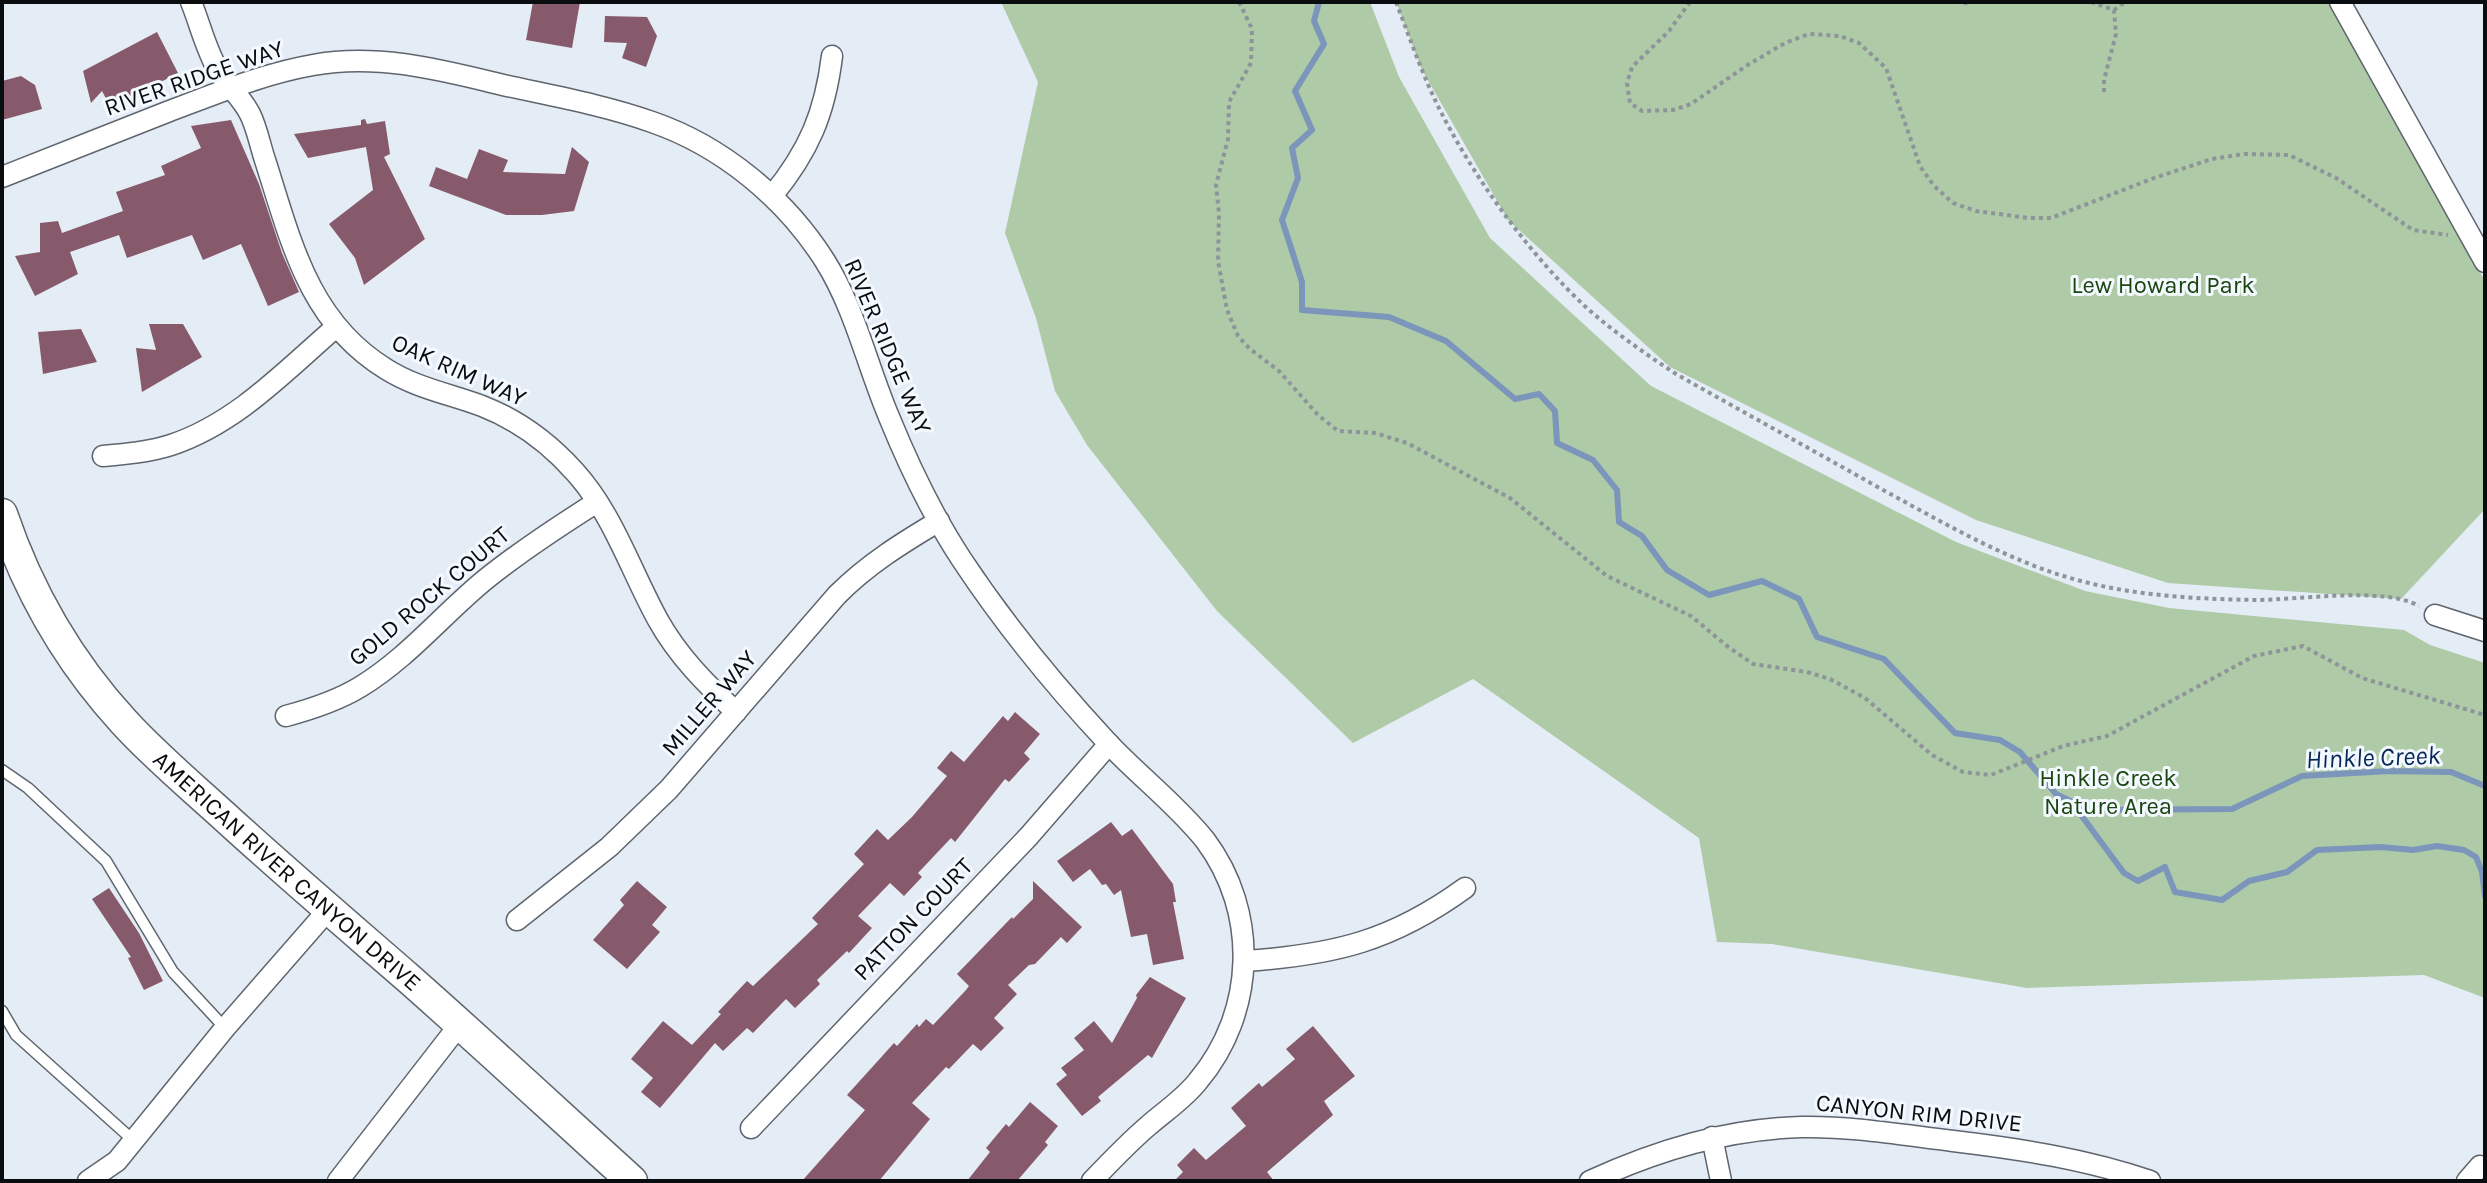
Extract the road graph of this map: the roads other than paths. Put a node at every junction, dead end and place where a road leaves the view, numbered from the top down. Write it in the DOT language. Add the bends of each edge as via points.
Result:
graph roads {
  1 [pos="191,2"];
  2 [pos="2340,2"];
  3 [pos="832,56"];
  4 [pos="231,88"];
  5 [pos="2,177"];
  6 [pos="772,196"];
  7 [pos="2485,262"];
  8 [pos="336,327"];
  9 [pos="103,456"];
  10 [pos="597,502"];
  11 [pos="2,514"];
  12 [pos="939,521"];
  13 [pos="2435,615"];
  14 [pos="2485,631"];
  15 [pos="736,712"];
  16 [pos="286,716"];
  17 [pos="1109,744"];
  18 [pos="2,770"];
  19 [pos="1465,888"];
  20 [pos="328,910"];
  21 [pos="517,920"];
  22 [pos="1245,961"];
  23 [pos="2,1011"];
  24 [pos="460,1024"];
  25 [pos="225,1028"];
  26 [pos="751,1128"];
  27 [pos="1712,1137"];
  28 [pos="134,1141"];
  29 [pos="88,1181"];
  30 [pos="338,1181"];
  31 [pos="632,1181"];
  32 [pos="1092,1181"];
  33 [pos="1590,1181"];
  34 [pos="1721,1181"];
  35 [pos="2150,1181"];
  1 -- 4 [label="street, OAK RIM WAY" via="217,68"];
  2 -- 7 [label="street"];
  3 -- 6 [label="street" via="825,100 810,142"];
  4 -- 5 [label="street, RIVER RIDGE WAY"];
  4 -- 6 [label="street, RIVER RIDGE WAY" via="317,64 422,66 654,122 717,153"];
  4 -- 8 [label="street, OAK RIM WAY" via="250,112 309,287"];
  6 -- 12 [label="street, RIVER RIDGE WAY" via="804,231 841,291 888,415"];
  8 -- 9 [label="street" via="230,417 169,446"];
  8 -- 10 [label="street, OAK RIM WAY" via="399,377 482,406 527,430 577,474"];
  10 -- 15 [label="street, OAK RIM WAY" via="674,646"];
  10 -- 16 [label="street, GOLD ROCK COURT" via="484,581 388,668 330,702"];
  11 -- 20 [label="main road, AMERICAN RIVER CANYON DRIVE" via="34,592 62,642 123,722"];
  12 -- 15 [label="street, MILLER WAY" via="858,573"];
  12 -- 17 [label="street, RIVER RIDGE WAY" via="1006,623"];
  13 -- 14 [label="street"];
  15 -- 21 [label="street, MILLER WAY" via="609,847"];
  17 -- 22 [label="street, RIVER RIDGE WAY" via="1193,825 1217,856 1239,913"];
  17 -- 26 [label="street, PATTON COURT" via="1029,836"];
  18 -- 25 [label="lane" via="106,861 173,972"];
  19 -- 22 [label="street" via="1400,928 1367,941 1298,957"];
  20 -- 24 [label="main road, AMERICAN RIVER CANYON DRIVE"];
  20 -- 25 [label="street"];
  22 -- 32 [label="street, RIVER RIDGE WAY" via="1237,1011 1210,1067"];
  23 -- 28 [label="lane" via="16,1035"];
  24 -- 30 [label="street"];
  24 -- 31 [label="main road, AMERICAN RIVER CANYON DRIVE"];
  25 -- 28 [label="street"];
  27 -- 33 [label="street, CANYON RIM DRIVE"];
  27 -- 34 [label="street"];
  27 -- 35 [label="street, CANYON RIM DRIVE" via="1802,1127 1852,1129 2026,1150"];
  28 -- 29 [label="street"];
}
